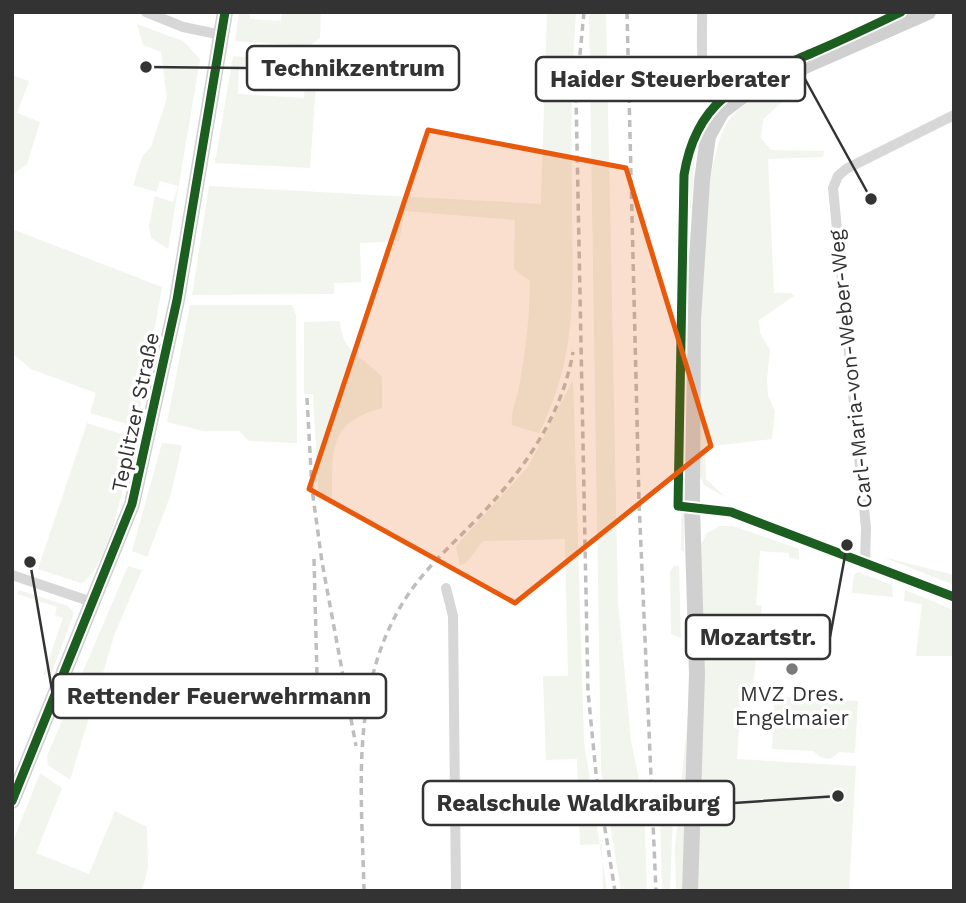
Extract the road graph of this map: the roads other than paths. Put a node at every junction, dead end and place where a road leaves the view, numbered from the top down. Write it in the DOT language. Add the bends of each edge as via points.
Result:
graph roads {
  1 [pos="146,12"];
  2 [pos="225,12"];
  3 [pos="702,12"];
  4 [pos="928,12"];
  5 [pos="222,35"];
  6 [pos="722,111"];
  7 [pos="954,115"];
  8 [pos="692,507"];
  9 [pos="865,563"];
  10 [pos="12,575"];
  11 [pos="446,588"];
  12 [pos="954,597"];
  13 [pos="95,603"];
  14 [pos="12,801"];
  15 [pos="456,891"];
  16 [pos="690,891"];
  1 -- 5 [label="street" via="183,27"];
  2 -- 5 [label="main road, Teplitzer Straße"];
  3 -- 6 [label="street" via="704,80 710,99"];
  4 -- 6 [label="main road" via="750,90"];
  5 -- 13 [label="main road, Teplitzer Straße" via="177,300 146,447 132,504"];
  6 -- 8 [label="main road" via="708,136 702,181 693,320"];
  7 -- 9 [label="street, Carl-Maria-von-Weber-Weg" via="846,169 838,176 832,197 866,528"];
  8 -- 9 [label="street" via="731,512"];
  8 -- 16 [label="main road" via="697,674"];
  9 -- 12 [label="street"];
  10 -- 13 [label="street"];
  11 -- 15 [label="street" via="453,616"];
  13 -- 14 [label="main road, Teplitzer Straße"];
}
